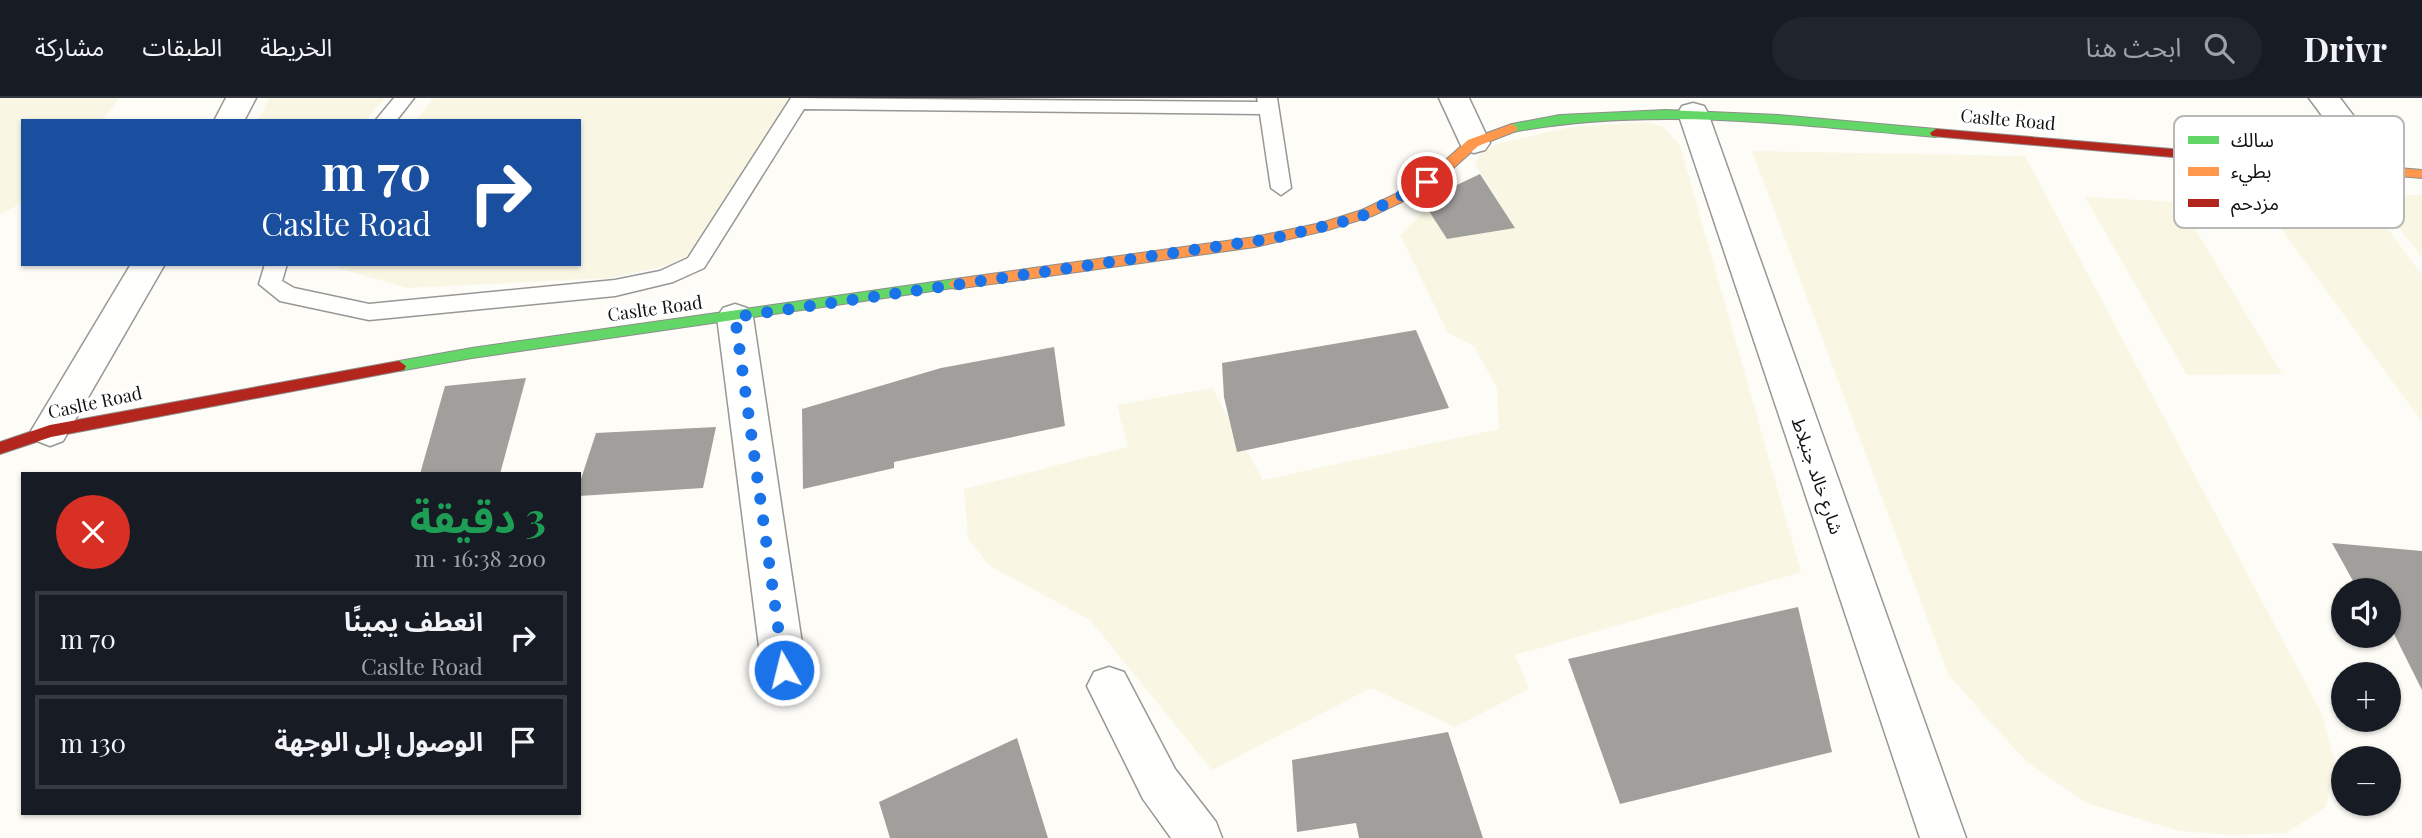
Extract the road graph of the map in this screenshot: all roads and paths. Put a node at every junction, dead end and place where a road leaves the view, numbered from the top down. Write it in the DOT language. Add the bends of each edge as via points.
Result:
graph roads {
  1 [pos="241,98"];
  2 [pos="404,98"];
  3 [pos="1454,98"];
  4 [pos="2324,98"];
  5 [pos="799,100"];
  6 [pos="1267,103"];
  7 [pos="1693,113"];
  8 [pos="2338,116"];
  9 [pos="230,119"];
  10 [pos="388,119"];
  11 [pos="1474,143"];
  12 [pos="2174,154"];
  13 [pos="2404,173"];
  14 [pos="2422,174"];
  15 [pos="1281,188"];
  16 [pos="147,266"];
  17 [pos="275,266"];
  18 [pos="735,317"];
  19 [pos="50,431"];
  20 [pos="0,448"];
  21 [pos="784,670"];
  22 [pos="1109,686"];
  23 [pos="1199,838"];
  24 [pos="1942,838"];
  1 -- 9 [label="street"];
  2 -- 10 [label="lane"];
  3 -- 11 [label="street"];
  4 -- 8 [label="street"];
  5 -- 6 [label="lane"];
  5 -- 17 [label="lane" via="696,263 665,277 615,288 369,312 288,296 270,284"];
  6 -- 15 [label="lane"];
  7 -- 11 [label="street, Caslte Road" via="1590,116 1516,127"];
  7 -- 12 [label="street, Caslte Road"];
  7 -- 24 [label="street, شارع خالد جنبلاط"];
  11 -- 18 [label="street, Caslte Road" via="1450,167 1399,200 1315,230"];
  13 -- 14 [label="street, Caslte Road"];
  16 -- 19 [label="street"];
  18 -- 19 [label="street, Caslte Road" via="472,353"];
  18 -- 21 [label="street"];
  19 -- 20 [label="street, Caslte Road"];
  22 -- 23 [label="street" via="1159,784"];
}
